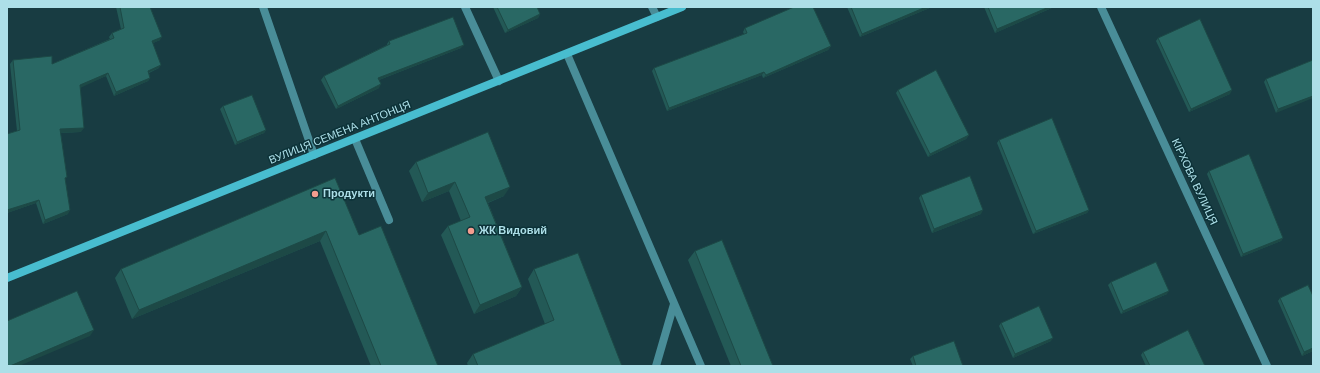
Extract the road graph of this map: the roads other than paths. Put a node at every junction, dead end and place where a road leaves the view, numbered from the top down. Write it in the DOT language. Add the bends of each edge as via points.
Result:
graph roads {
  1 [pos="263,7"];
  2 [pos="465,7"];
  3 [pos="652,7"];
  4 [pos="682,7"];
  5 [pos="1101,7"];
  6 [pos="657,17"];
  7 [pos="567,54"];
  8 [pos="498,81"];
  9 [pos="355,139"];
  10 [pos="314,155"];
  11 [pos="389,220"];
  12 [pos="7,278"];
  13 [pos="674,304"];
  14 [pos="656,366"];
  15 [pos="701,366"];
  16 [pos="1267,366"];
  1 -- 10 [label="street"];
  2 -- 8 [label="street"];
  3 -- 6 [label="street"];
  4 -- 6 [label="street, ВУЛИЦЯ СЕМЕНА АНТОНЦЯ"];
  5 -- 16 [label="street, КІРХОВА ВУЛИЦЯ"];
  6 -- 7 [label="street, ВУЛИЦЯ СЕМЕНА АНТОНЦЯ"];
  7 -- 8 [label="street, ВУЛИЦЯ СЕМЕНА АНТОНЦЯ"];
  7 -- 13 [label="street"];
  8 -- 9 [label="street, ВУЛИЦЯ СЕМЕНА АНТОНЦЯ"];
  9 -- 10 [label="street, ВУЛИЦЯ СЕМЕНА АНТОНЦЯ"];
  9 -- 11 [label="street"];
  10 -- 12 [label="street, ВУЛИЦЯ СЕМЕНА АНТОНЦЯ"];
  13 -- 14 [label="street"];
  13 -- 15 [label="street"];
}
